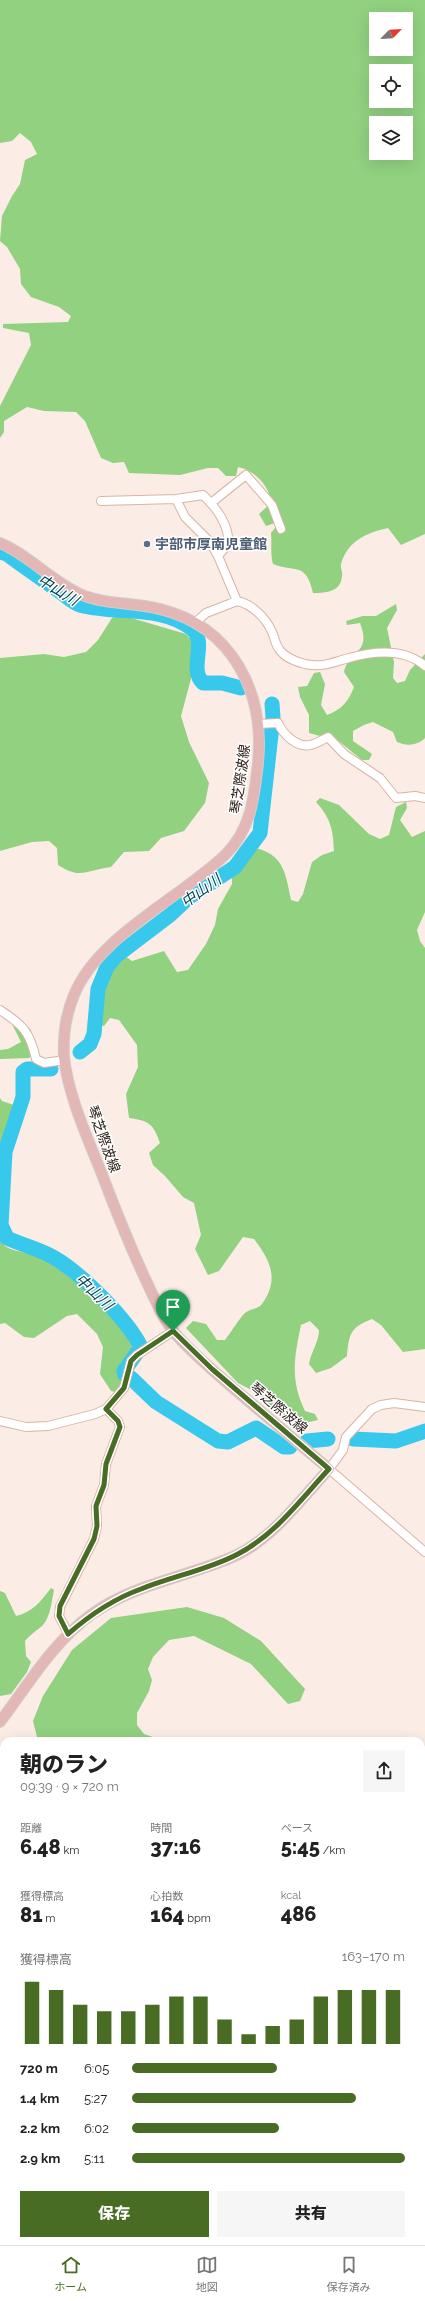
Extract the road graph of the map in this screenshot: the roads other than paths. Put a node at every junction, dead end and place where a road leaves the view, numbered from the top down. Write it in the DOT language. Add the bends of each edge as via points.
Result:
graph roads {
  1 [pos="176,499"];
  2 [pos="101,501"];
  3 [pos="211,503"];
  4 [pos="281,529"];
  5 [pos="0,543"];
  6 [pos="218,556"];
  7 [pos="237,601"];
  8 [pos="195,623"];
  9 [pos="425,666"];
  10 [pos="259,724"];
  11 [pos="425,798"];
  12 [pos="0,1010"];
  13 [pos="64,1060"];
  14 [pos="173,1331"];
  15 [pos="425,1407"];
  16 [pos="106,1409"];
  17 [pos="0,1421"];
  18 [pos="329,1469"];
  19 [pos="425,1552"];
  20 [pos="68,1634"];
  21 [pos="0,1722"];
  1 -- 2 [label="street"];
  1 -- 3 [label="street" via="203,495"];
  1 -- 6 [label="street" via="185,517 210,542"];
  3 -- 4 [label="street" via="246,475 272,506"];
  3 -- 6 [label="street" via="227,528 229,537 228,544"];
  5 -- 8 [label="main road, 琴芝際波線" via="80,594 105,601 159,608"];
  6 -- 7 [label="street"];
  7 -- 8 [label="street" via="206,613"];
  7 -- 9 [label="street" via="252,606 261,616 272,631 279,650 304,664 322,666 380,651 414,658"];
  8 -- 10 [label="main road, 琴芝際波線" via="221,643 236,661 253,695"];
  10 -- 11 [label="street" via="278,723 286,737 306,745 328,737 344,754 380,778 396,798"];
  10 -- 13 [label="main road, 琴芝際波線" via="259,753 253,804 242,833 225,855 119,938 97,959 80,982 70,1006 65,1032"];
  12 -- 13 [label="street" via="23,1026 32,1043 36,1059 48,1063"];
  13 -- 14 [label="main road, 琴芝際波線" via="80,1116 114,1207 144,1276"];
  14 -- 16 [label="street" via="131,1361 124,1388"];
  14 -- 18 [label="main road, 琴芝際波線" via="212,1369"];
  15 -- 18 [label="street" via="394,1403 372,1409 346,1437 343,1450"];
  16 -- 17 [label="street" via="48,1426 26,1427"];
  16 -- 20 [label="street" via="118,1421 120,1427 106,1464 104,1485 96,1506 97,1526 94,1539 60,1606 59,1616"];
  18 -- 19 [label="street"];
  18 -- 20 [label="main road" via="273,1529 250,1547 222,1561 122,1597 93,1614"];
  20 -- 21 [label="main road"];
}
